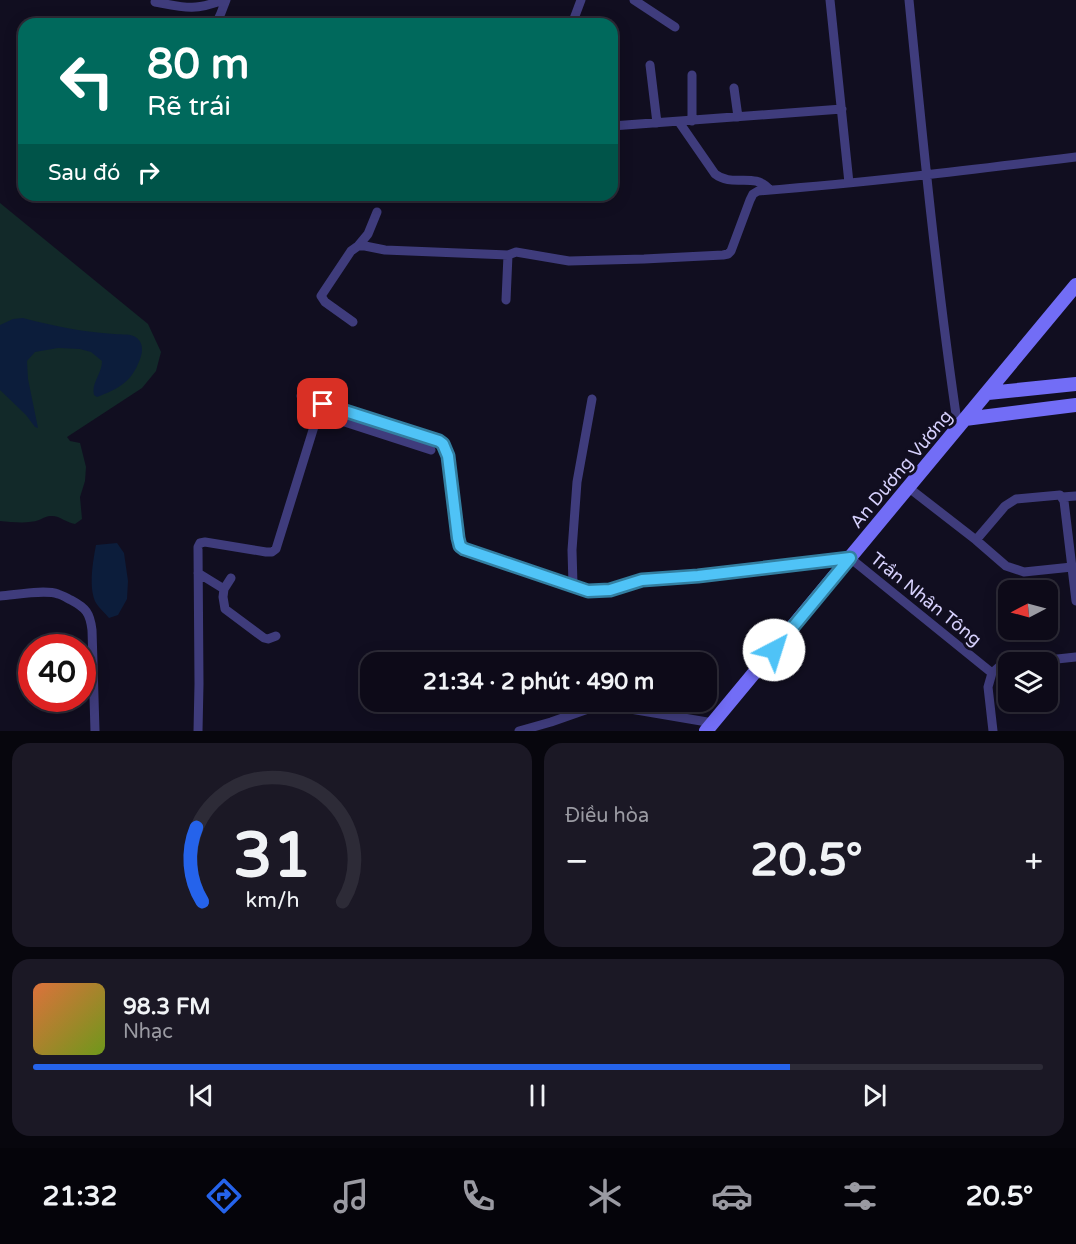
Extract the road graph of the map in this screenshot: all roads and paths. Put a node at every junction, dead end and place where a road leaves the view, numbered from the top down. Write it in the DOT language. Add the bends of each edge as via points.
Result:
graph roads {
  1 [pos="225,0"];
  2 [pos="581,0"];
  3 [pos="634,0"];
  4 [pos="830,0"];
  5 [pos="909,0"];
  6 [pos="155,2"];
  7 [pos="219,18"];
  8 [pos="574,18"];
  9 [pos="675,27"];
  10 [pos="650,65"];
  11 [pos="692,75"];
  12 [pos="734,88"];
  13 [pos="842,109"];
  14 [pos="738,117"];
  15 [pos="692,121"];
  16 [pos="679,122"];
  17 [pos="657,123"];
  18 [pos="618,126"];
  19 [pos="1076,157"];
  20 [pos="926,175"];
  21 [pos="849,183"];
  22 [pos="770,190"];
  23 [pos="377,212"];
  24 [pos="358,246"];
  25 [pos="508,255"];
  26 [pos="1076,285"];
  27 [pos="506,300"];
  28 [pos="353,322"];
  29 [pos="1076,384"];
  30 [pos="988,393"];
  31 [pos="301,396"];
  32 [pos="592,399"];
  33 [pos="1076,405"];
  34 [pos="962,424"];
  35 [pos="431,450"];
  36 [pos="909,488"];
  37 [pos="1076,496"];
  38 [pos="1062,497"];
  39 [pos="976,540"];
  40 [pos="850,558"];
  41 [pos="1072,567"];
  42 [pos="198,573"];
  43 [pos="231,578"];
  44 [pos="573,585"];
  45 [pos="224,589"];
  46 [pos="0,596"];
  47 [pos="1076,602"];
  48 [pos="276,636"];
  49 [pos="1076,657"];
  50 [pos="1058,659"];
  51 [pos="998,668"];
  52 [pos="992,673"];
  53 [pos="710,727"];
  54 [pos="95,731"];
  55 [pos="198,731"];
  56 [pos="519,731"];
  57 [pos="993,731"];
  1 -- 6 [label="street" via="202,8"];
  1 -- 7 [label="street"];
  2 -- 8 [label="street"];
  3 -- 9 [label="street"];
  4 -- 13 [label="street"];
  5 -- 20 [label="street"];
  10 -- 17 [label="street"];
  11 -- 15 [label="street"];
  12 -- 14 [label="street"];
  13 -- 14 [label="street"];
  13 -- 21 [label="street"];
  14 -- 15 [label="street"];
  15 -- 16 [label="street"];
  16 -- 17 [label="street"];
  16 -- 22 [label="street" via="720,178 760,181"];
  17 -- 18 [label="street"];
  19 -- 20 [label="street"];
  20 -- 21 [label="street"];
  20 -- 34 [label="street" via="946,349"];
  21 -- 22 [label="street"];
  22 -- 25 [label="street" via="753,194 728,254 569,261 516,252"];
  23 -- 24 [label="street"];
  24 -- 25 [label="street"];
  24 -- 28 [label="street" via="321,296"];
  25 -- 27 [label="street"];
  26 -- 30 [label="street, An Dương Vương"];
  29 -- 30 [label="street"];
  30 -- 34 [label="street, An Dương Vương"];
  31 -- 44 [label="street" via="439,441 448,456 460,546"];
  32 -- 44 [label="street" via="577,482"];
  33 -- 34 [label="street"];
  34 -- 36 [label="street, An Dương Vương"];
  35 -- 42 [label="street" via="326,416 317,417 276,549 266,552 200,543"];
  36 -- 39 [label="street"];
  36 -- 40 [label="street, An Dương Vương"];
  37 -- 38 [label="street"];
  38 -- 39 [label="street" via="1016,500 1005,506"];
  38 -- 41 [label="street"];
  39 -- 41 [label="street" via="1006,566 1024,572"];
  40 -- 44 [label="street" via="642,580 601,591"];
  40 -- 52 [label="street, Trần Nhân Tông"];
  40 -- 53 [label="street, An Dương Vương"];
  41 -- 47 [label="street"];
  42 -- 45 [label="street"];
  42 -- 55 [label="street"];
  43 -- 45 [label="street"];
  45 -- 48 [label="street" via="225,609 264,638"];
  46 -- 54 [label="street" via="57,593 87,611 93,644"];
  49 -- 50 [label="street"];
  51 -- 52 [label="street"];
  52 -- 57 [label="street" via="988,687"];
  53 -- 56 [label="street" via="613,706 591,708"];
}
